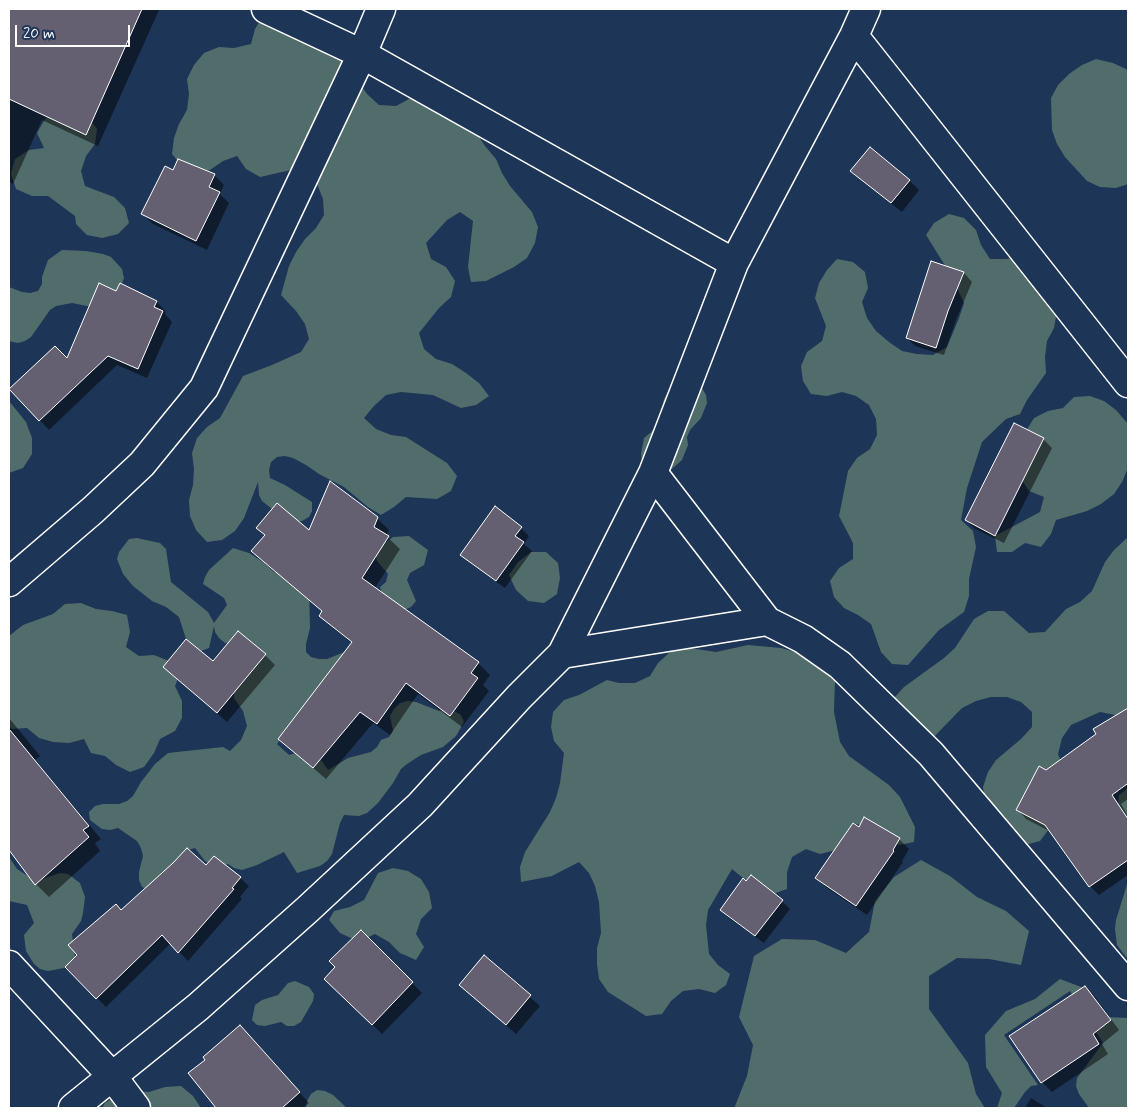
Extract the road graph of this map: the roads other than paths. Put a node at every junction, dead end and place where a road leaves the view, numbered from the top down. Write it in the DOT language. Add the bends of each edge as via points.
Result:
graph roads {
  1 [pos="266,9"];
  2 [pos="381,9"];
  3 [pos="866,9"];
  4 [pos="854,36"];
  5 [pos="362,54"];
  6 [pos="734,263"];
  7 [pos="1128,383"];
  8 [pos="653,474"];
  9 [pos="9,582"];
  10 [pos="767,621"];
  11 [pos="562,654"];
  12 [pos="9,965"];
  13 [pos="1128,986"];
  14 [pos="112,1076"];
  15 [pos="73,1108"];
  16 [pos="136,1108"];
  1 -- 5 [label="street"];
  2 -- 5 [label="street"];
  3 -- 4 [label="street"];
  4 -- 6 [label="street"];
  4 -- 7 [label="street"];
  5 -- 6 [label="street"];
  5 -- 9 [label="street" via="204,388 142,464"];
  6 -- 8 [label="street"];
  8 -- 10 [label="street"];
  8 -- 11 [label="street"];
  10 -- 11 [label="street"];
  10 -- 13 [label="street" via="803,639 840,665 931,754"];
  11 -- 14 [label="street" via="420,805 198,1007"];
  12 -- 14 [label="street"];
  14 -- 15 [label="street"];
  14 -- 16 [label="street"];
}
